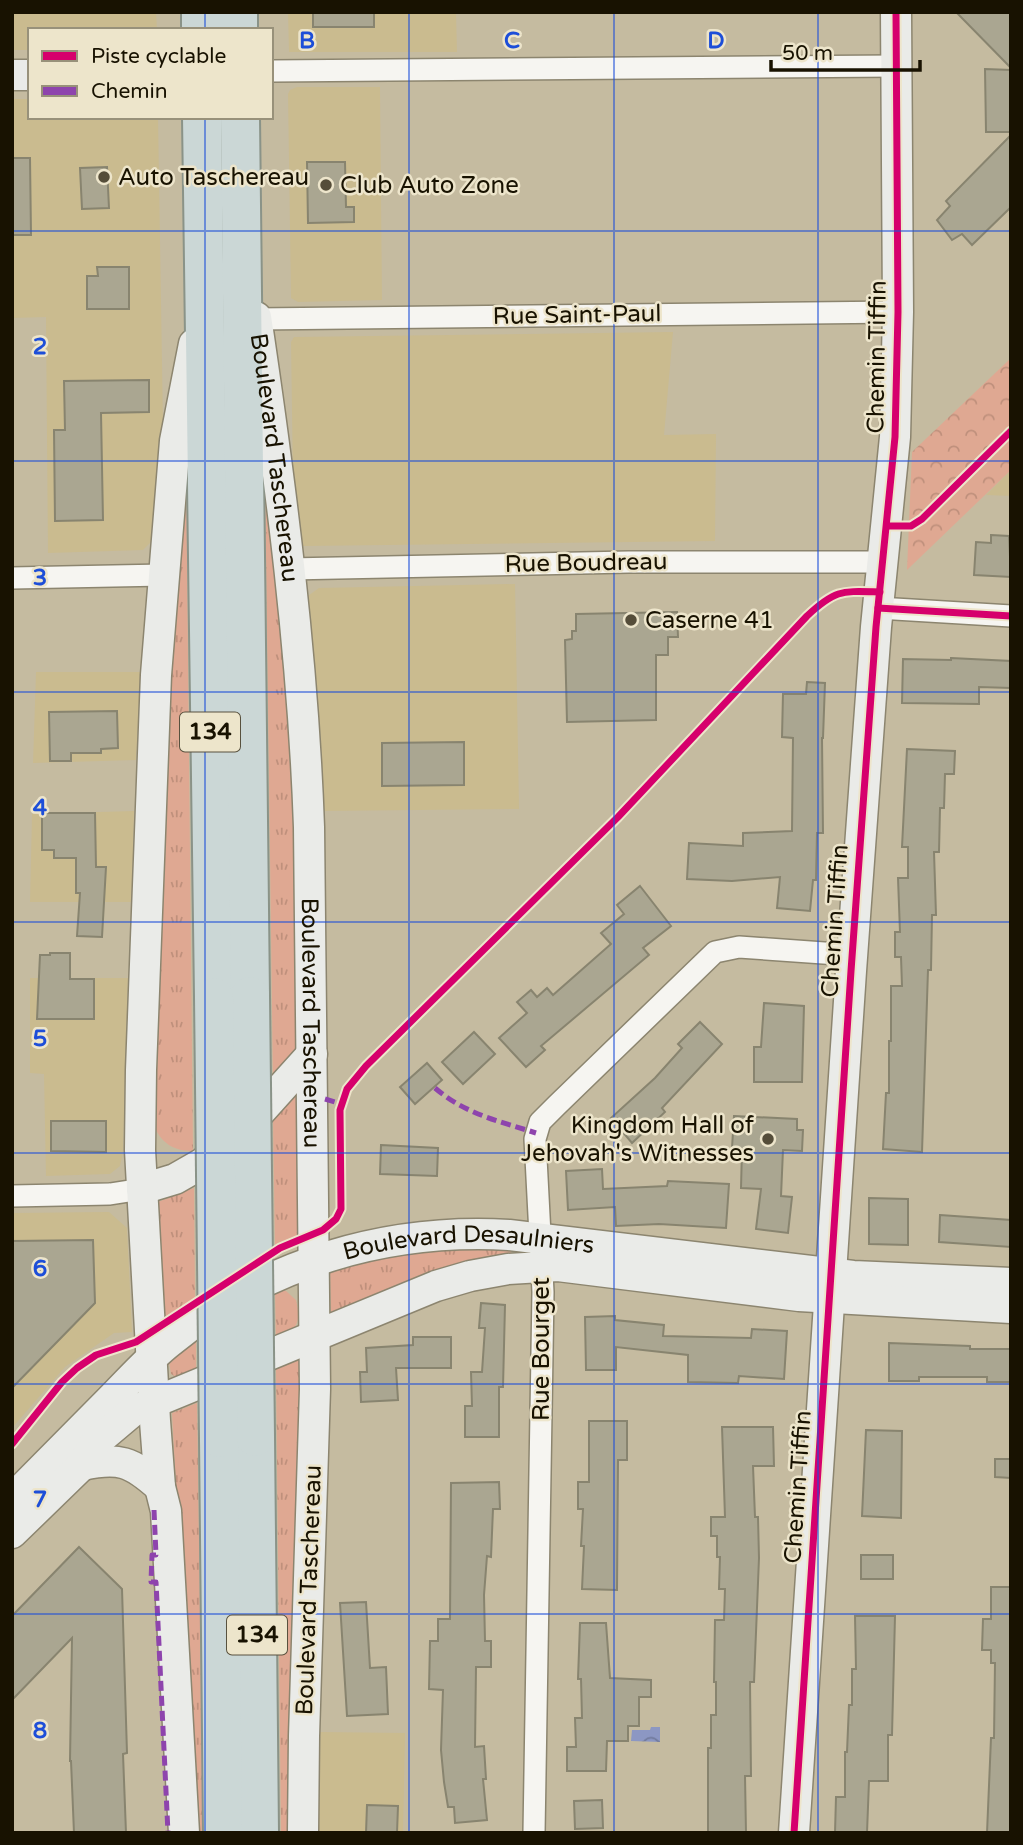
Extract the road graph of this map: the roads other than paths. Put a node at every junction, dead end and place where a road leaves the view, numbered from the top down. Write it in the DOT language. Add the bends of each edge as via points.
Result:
graph roads {
  1 [pos="896,12"];
  2 [pos="897,66"];
  3 [pos="273,71"];
  4 [pos="202,119"];
  5 [pos="240,119"];
  6 [pos="242,218"];
  7 [pos="205,285"];
  8 [pos="898,312"];
  9 [pos="256,319"];
  10 [pos="883,562"];
  11 [pos="289,569"];
  12 [pos="164,575"];
  13 [pos="12,578"];
  14 [pos="878,608"];
  15 [pos="1011,616"];
  16 [pos="852,955"];
  17 [pos="232,997"];
  18 [pos="312,1055"];
  19 [pos="142,1189"];
  20 [pos="12,1196"];
  21 [pos="541,1252"];
  22 [pos="312,1261"];
  23 [pos="1011,1283"];
  24 [pos="831,1286"];
  25 [pos="1011,1308"];
  26 [pos="314,1336"];
  27 [pos="152,1358"];
  28 [pos="154,1402"];
  29 [pos="237,1437"];
  30 [pos="82,1465"];
  31 [pos="160,1487"];
  32 [pos="12,1499"];
  33 [pos="12,1533"];
  34 [pos="184,1833"];
  35 [pos="223,1833"];
  36 [pos="260,1833"];
  37 [pos="303,1833"];
  38 [pos="534,1833"];
  39 [pos="794,1833"];
  1 -- 2 [label="street, Chemin Tiffin"];
  2 -- 3 [label="street"];
  2 -- 8 [label="street, Chemin Tiffin"];
  4 -- 7 [label="highway, Boulevard Taschereau / 134"];
  5 -- 6 [label="highway, Boulevard Taschereau / 134"];
  6 -- 9 [label="street, Boulevard Taschereau"];
  6 -- 17 [label="highway, Boulevard Taschereau / 134"];
  7 -- 12 [label="street, Boulevard Taschereau" via="175,441"];
  7 -- 17 [label="highway, Boulevard Taschereau / 134"];
  8 -- 9 [label="street, Rue Saint-Paul"];
  8 -- 10 [label="street, Chemin Tiffin" via="895,438"];
  9 -- 11 [label="street, Boulevard Taschereau"];
  10 -- 11 [label="street, Rue Boudreau"];
  10 -- 14 [label="street, Chemin Tiffin"];
  11 -- 18 [label="street, Boulevard Taschereau" via="308,794"];
  12 -- 13 [label="street"];
  12 -- 19 [label="street, Boulevard Taschereau" via="150,791"];
  14 -- 15 [label="street"];
  14 -- 16 [label="street, Chemin Tiffin"];
  16 -- 21 [label="street, Rue Bourget" via="739,947 708,957 540,1122 535,1139"];
  16 -- 24 [label="street, Chemin Tiffin"];
  17 -- 29 [label="highway, Boulevard Taschereau / 134, bridge"];
  18 -- 19 [label="street" via="258,1114 203,1163 182,1176"];
  18 -- 22 [label="street, Boulevard Taschereau"];
  19 -- 20 [label="street"];
  19 -- 27 [label="street, Boulevard Taschereau"];
  21 -- 22 [label="street, Boulevard Desaulniers" via="470,1233 384,1242"];
  21 -- 24 [label="street, Boulevard Desaulniers" via="573,1267"];
  21 -- 26 [label="street, Boulevard Desaulniers" via="451,1281"];
  21 -- 38 [label="street, Rue Bourget"];
  22 -- 26 [label="street, Boulevard Taschereau"];
  22 -- 27 [label="street, Boulevard Desaulniers" via="225,1303"];
  23 -- 24 [label="street, Boulevard Desaulniers"];
  24 -- 25 [label="street, Boulevard Desaulniers"];
  24 -- 39 [label="street, Chemin Tiffin"];
  26 -- 28 [label="street, Boulevard Desaulniers"];
  26 -- 37 [label="street, Boulevard Taschereau"];
  27 -- 28 [label="street, Boulevard Taschereau"];
  27 -- 32 [label="street, Boulevard Desaulniers"];
  28 -- 30 [label="street, Boulevard Desaulniers" via="111,1428"];
  28 -- 31 [label="street, Boulevard Taschereau"];
  29 -- 35 [label="highway, Boulevard Taschereau / 134"];
  29 -- 36 [label="highway, Boulevard Taschereau / 134"];
  30 -- 31 [label="street" via="121,1461"];
  30 -- 33 [label="street, Boulevard Desaulniers"];
  31 -- 34 [label="street, Boulevard Taschereau" via="166,1511"];
}
